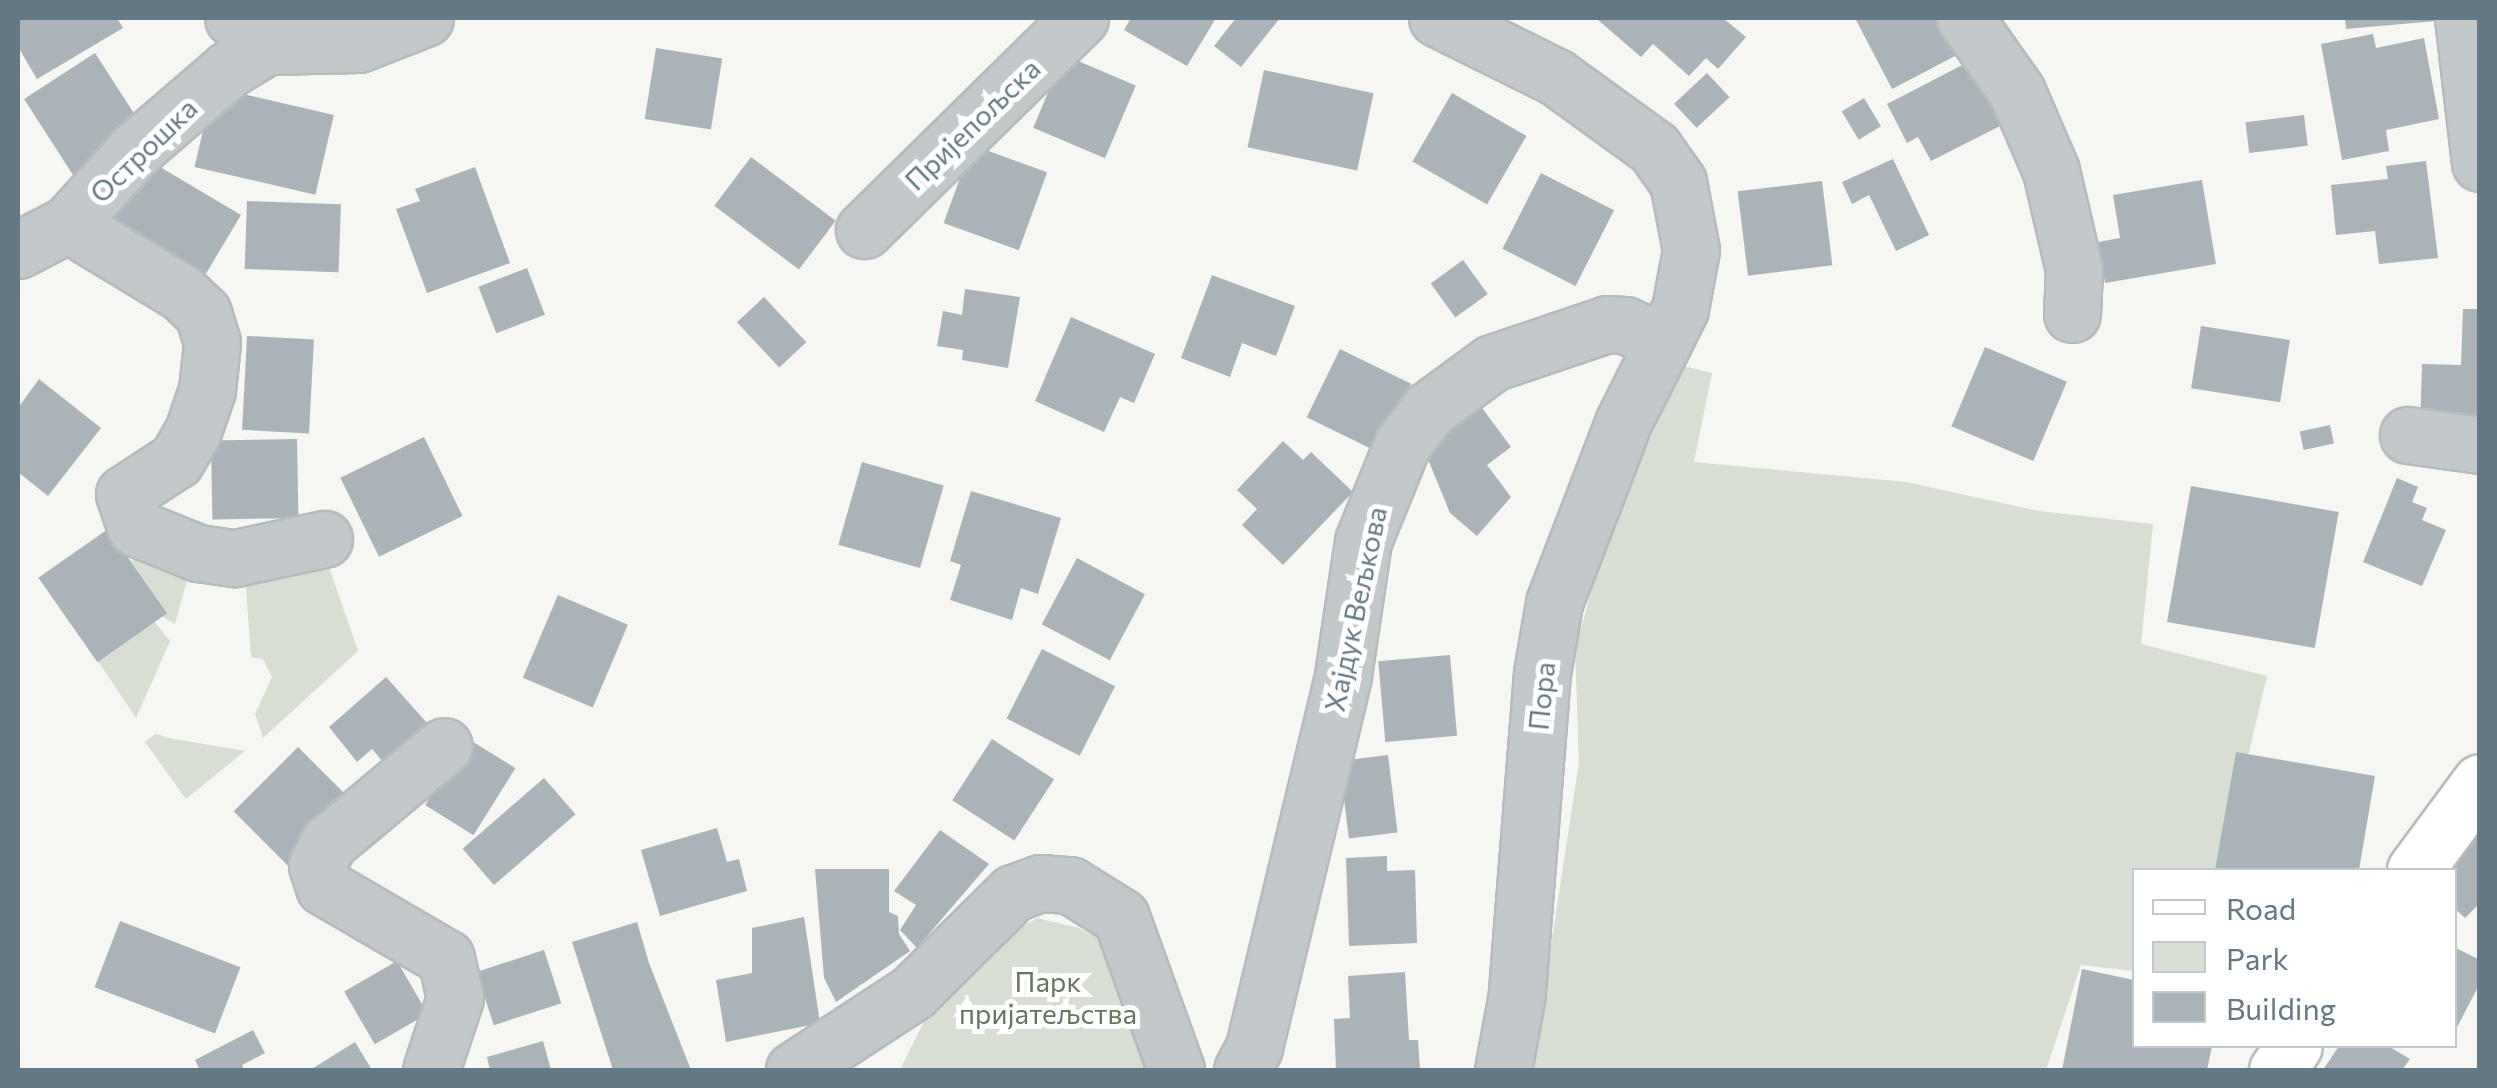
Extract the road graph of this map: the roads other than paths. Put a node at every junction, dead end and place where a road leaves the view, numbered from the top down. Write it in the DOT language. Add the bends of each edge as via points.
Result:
graph roads {
  1 [pos="424,18"];
  2 [pos="1080,18"];
  3 [pos="1437,18"];
  4 [pos="1965,18"];
  5 [pos="2463,18"];
  6 [pos="250,32"];
  7 [pos="2480,163"];
  8 [pos="68,224"];
  9 [pos="864,230"];
  10 [pos="18,250"];
  11 [pos="2072,314"];
  12 [pos="1662,342"];
  13 [pos="2408,434"];
  14 [pos="2480,445"];
  15 [pos="324,538"];
  16 [pos="444,746"];
  17 [pos="2480,782"];
  18 [pos="2416,868"];
  19 [pos="2293,1048"];
  20 [pos="431,1070"];
  21 [pos="794,1070"];
  22 [pos="1176,1070"];
  23 [pos="1242,1070"];
  24 [pos="1503,1070"];
  25 [pos="2277,1070"];
  1 -- 6 [label="street" via="358,44"];
  2 -- 9 [label="street, Пријепољска"];
  3 -- 12 [label="street, Пора" via="1611,112 1678,182 1690,278"];
  4 -- 11 [label="street" via="2017,92 2051,170 2074,270"];
  5 -- 7 [label="street"];
  6 -- 8 [label="street, Острошка" via="230,68 136,149"];
  8 -- 10 [label="street, Острошка"];
  8 -- 15 [label="street" via="182,294 203,313 212,343 208,390 176,460 124,494 136,528 234,558"];
  12 -- 23 [label="street, Хајдук Вељкова" via="1625,324 1607,324 1492,363 1428,410 1402,445 1363,541 1343,675 1254,1047"];
  12 -- 24 [label="street, Пора" via="1594,490 1554,603 1542,672 1517,994"];
  13 -- 14 [label="street"];
  16 -- 20 [label="street" via="328,843 316,865 324,887 446,958 455,998"];
  17 -- 18 [label="main road"];
  19 -- 25 [label="main road"];
  21 -- 22 [label="street" via="914,992 1012,893 1040,883 1070,884 1121,918"];
}
